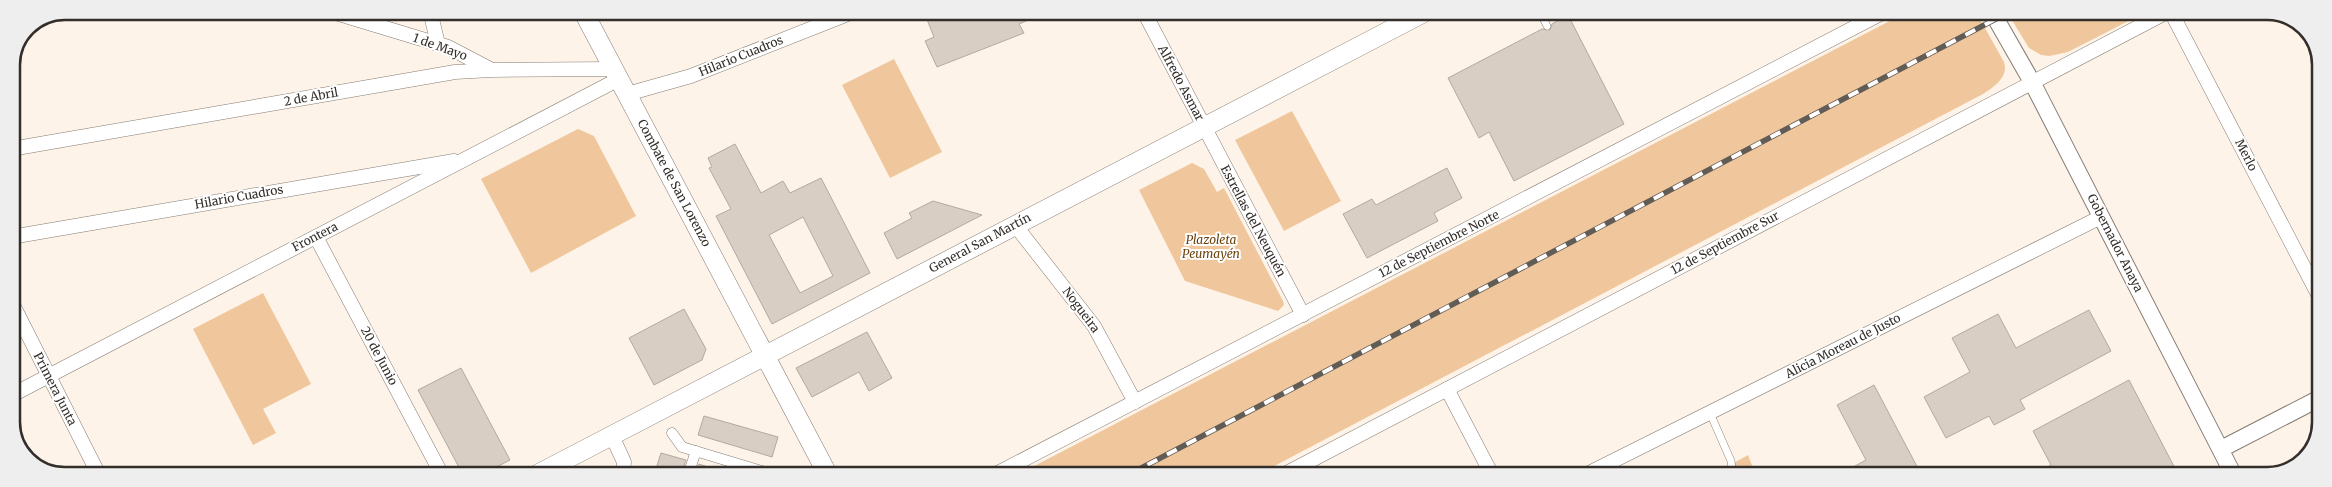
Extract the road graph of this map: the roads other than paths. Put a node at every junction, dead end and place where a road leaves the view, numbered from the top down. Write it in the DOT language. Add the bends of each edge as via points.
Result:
graph roads {
  1 [pos="359,20"];
  2 [pos="432,20"];
  3 [pos="587,20"];
  4 [pos="833,20"];
  5 [pos="1148,20"];
  6 [pos="1396,20"];
  7 [pos="1544,20"];
  8 [pos="1869,20"];
  9 [pos="1997,20"];
  10 [pos="2152,20"];
  11 [pos="2176,20"];
  12 [pos="1547,26"];
  13 [pos="438,44"];
  14 [pos="491,70"];
  15 [pos="620,81"];
  16 [pos="2032,82"];
  17 [pos="1204,127"];
  18 [pos="20,147"];
  19 [pos="468,158"];
  20 [pos="2101,217"];
  21 [pos="1015,225"];
  22 [pos="20,235"];
  23 [pos="316,237"];
  24 [pos="2312,283"];
  25 [pos="1303,315"];
  26 [pos="20,319"];
  27 [pos="765,355"];
  28 [pos="49,376"];
  29 [pos="1447,389"];
  30 [pos="20,392"];
  31 [pos="1135,402"];
  32 [pos="2312,402"];
  33 [pos="1710,413"];
  34 [pos="672,433"];
  35 [pos="612,436"];
  36 [pos="2221,449"];
  37 [pos="696,451"];
  38 [pos="95,467"];
  39 [pos="438,467"];
  40 [pos="552,467"];
  41 [pos="624,467"];
  42 [pos="691,467"];
  43 [pos="749,467"];
  44 [pos="824,467"];
  45 [pos="1009,467"];
  46 [pos="1298,467"];
  47 [pos="1488,467"];
  48 [pos="1603,467"];
  49 [pos="1732,467"];
  50 [pos="2230,467"];
  1 -- 13 [label="street, 1 de Mayo"];
  2 -- 13 [label="street"];
  3 -- 15 [label="main road, Combate de San Lorenzo"];
  4 -- 15 [label="street, Hilario Cuadros" via="691,76"];
  5 -- 17 [label="street, Alfredo Asmar"];
  6 -- 17 [label="main road, General San Martín"];
  7 -- 12 [label="lane"];
  8 -- 25 [label="street, 12 de Septiembre Norte"];
  9 -- 16 [label="street, Gobernador Anaya"];
  10 -- 16 [label="street, 12 de Septiembre Sur"];
  11 -- 24 [label="street, Merlo"];
  13 -- 14 [label="street, 1 de Mayo" via="460,52"];
  14 -- 15 [label="street, 2 de Abril"];
  14 -- 18 [label="street, 2 de Abril" via="446,74"];
  15 -- 19 [label="street, Frontera"];
  15 -- 27 [label="main road, Combate de San Lorenzo"];
  16 -- 20 [label="street, Gobernador Anaya"];
  16 -- 29 [label="street, 12 de Septiembre Sur"];
  17 -- 21 [label="main road, General San Martín"];
  17 -- 25 [label="street, Estrellas del Neuquén"];
  19 -- 22 [label="street, Hilario Cuadros"];
  19 -- 23 [label="street, Frontera"];
  20 -- 33 [label="street, Alicia Moreau de Justo"];
  20 -- 36 [label="street, Gobernador Anaya"];
  21 -- 27 [label="main road, General San Martín"];
  21 -- 31 [label="street, Nogueira" via="1094,326"];
  23 -- 28 [label="street, Frontera"];
  23 -- 39 [label="street, 20 de Junio"];
  25 -- 31 [label="street, 12 de Septiembre Norte"];
  26 -- 28 [label="street, Primera Junta"];
  27 -- 35 [label="main road, General San Martín"];
  27 -- 44 [label="main road, Combate de San Lorenzo"];
  28 -- 30 [label="street, Frontera"];
  28 -- 38 [label="street, Primera Junta"];
  29 -- 46 [label="street, 12 de Septiembre Sur"];
  29 -- 47 [label="street"];
  31 -- 45 [label="street, 12 de Septiembre Norte"];
  32 -- 36 [label="street"];
  33 -- 48 [label="street, Alicia Moreau de Justo"];
  33 -- 49 [label="lane"];
  34 -- 37 [label="street" via="682,447"];
  35 -- 40 [label="main road, General San Martín"];
  35 -- 41 [label="street"];
  36 -- 50 [label="street, Gobernador Anaya"];
  37 -- 42 [label="street"];
  37 -- 43 [label="street"];
}
